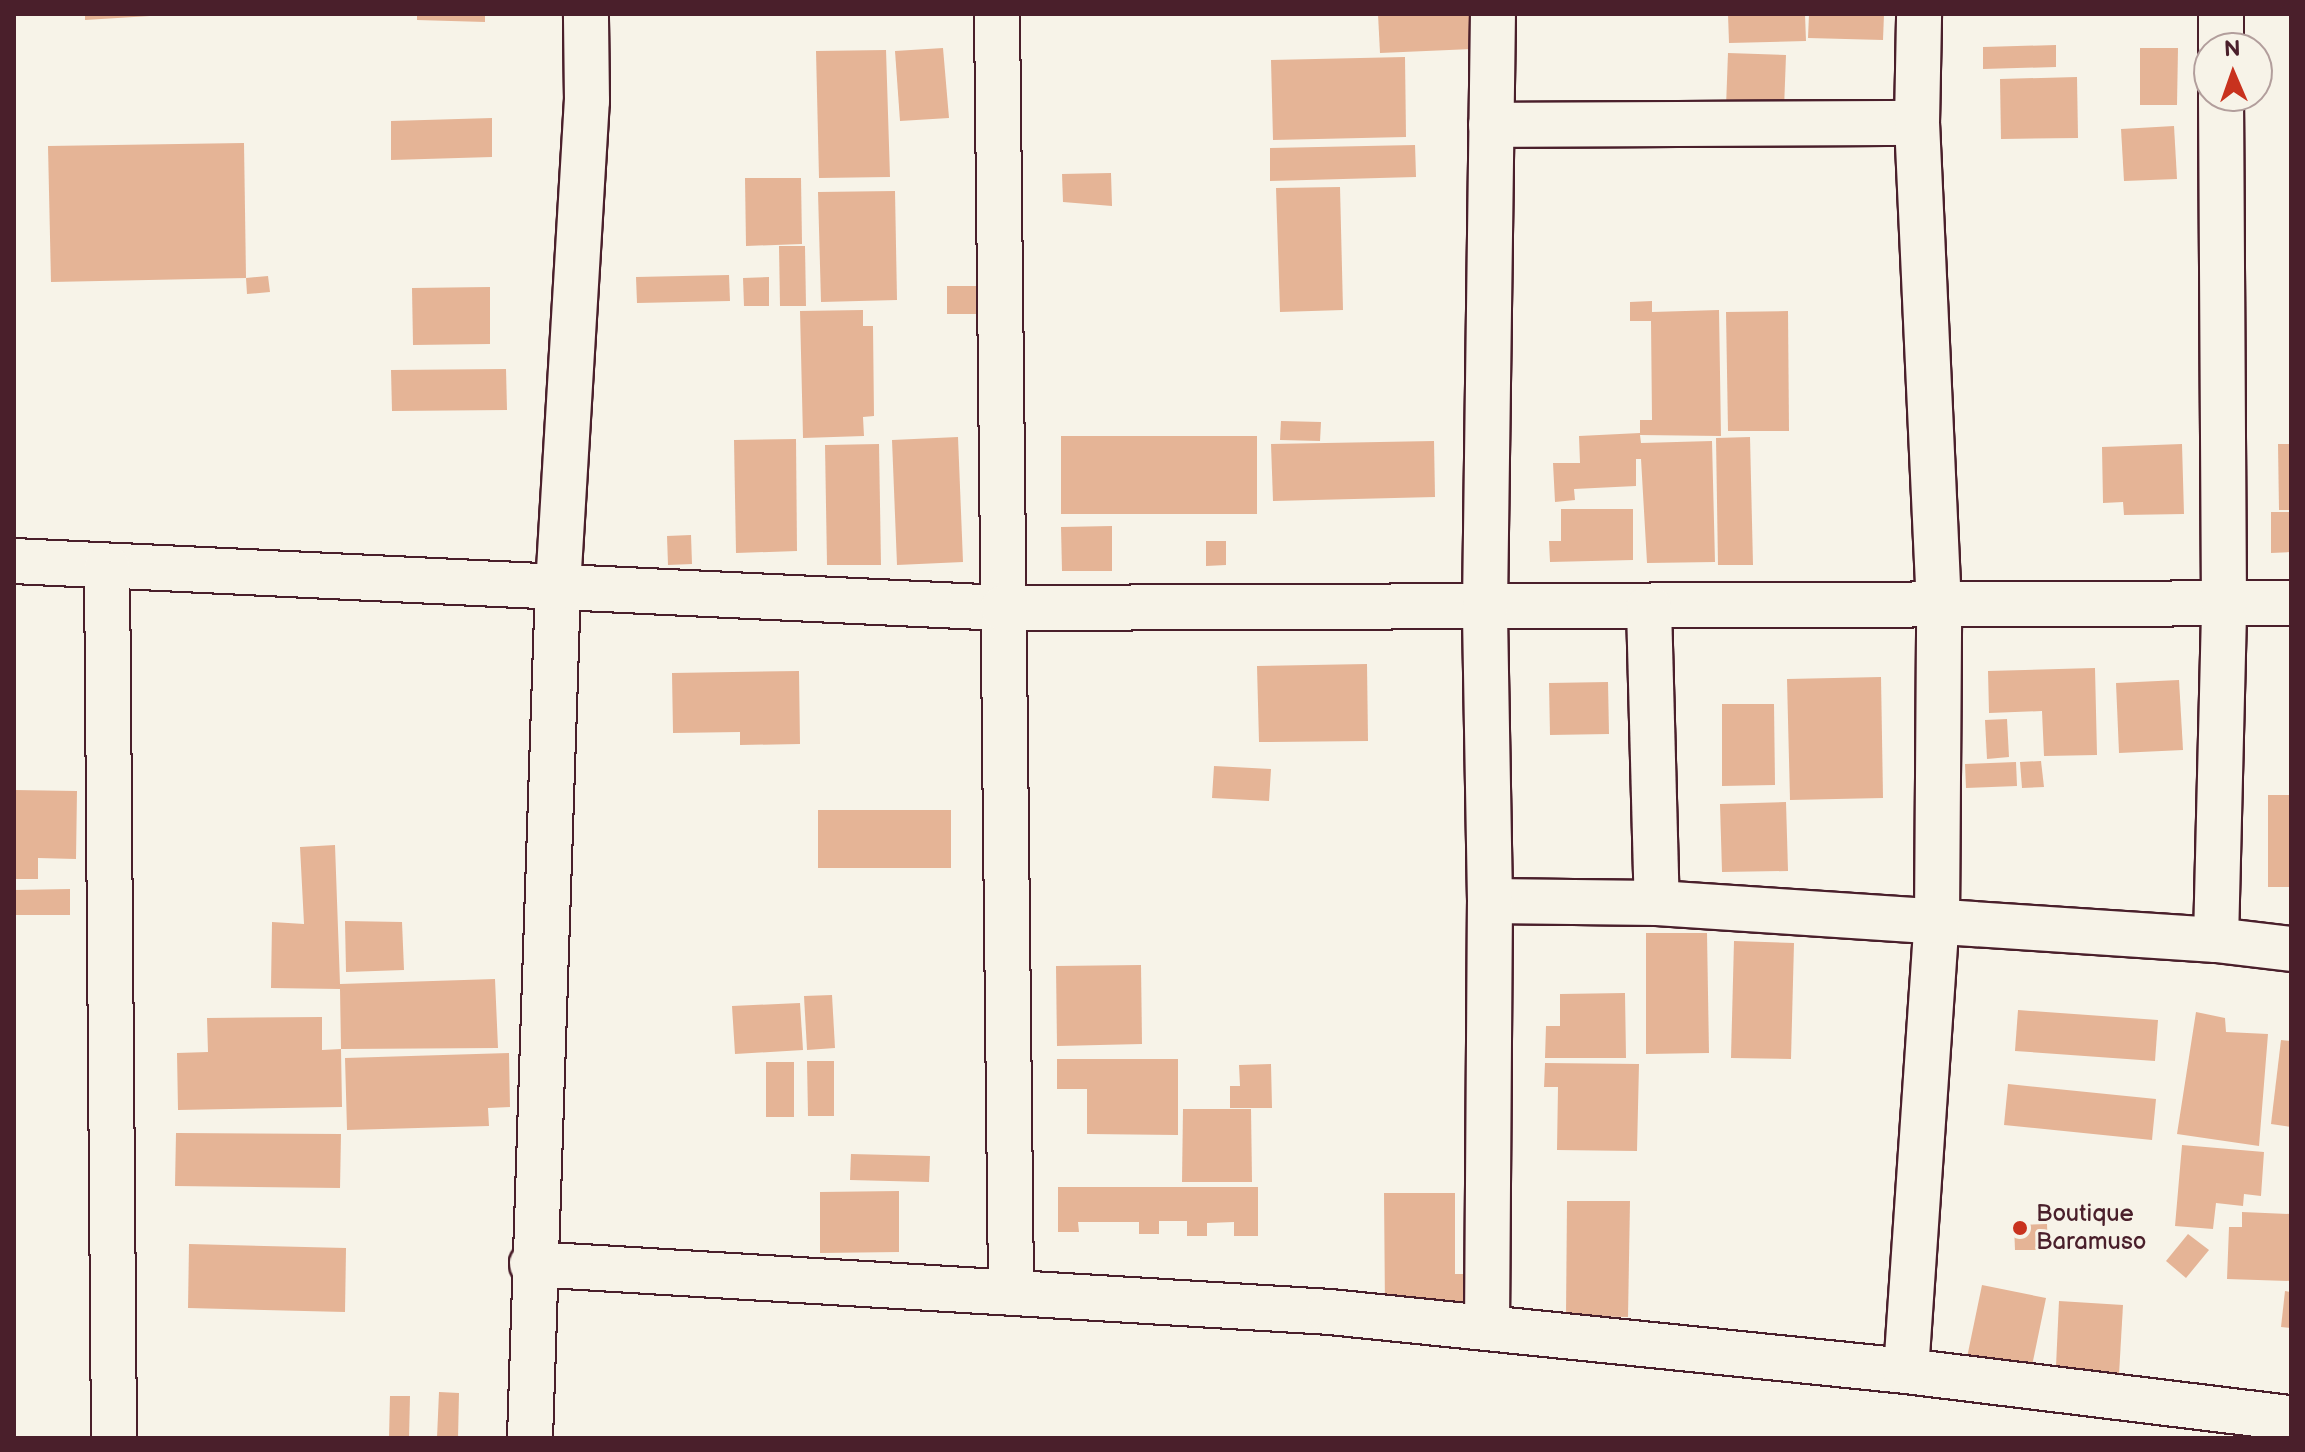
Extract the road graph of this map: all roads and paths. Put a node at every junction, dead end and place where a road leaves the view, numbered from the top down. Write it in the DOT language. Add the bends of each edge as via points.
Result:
graph roads {
  1 [pos="586,14"];
  2 [pos="997,14"];
  3 [pos="1493,14"];
  4 [pos="1919,14"];
  5 [pos="2221,112"];
  6 [pos="1917,123"];
  7 [pos="1491,125"];
  8 [pos="14,561"];
  9 [pos="107,567"];
  10 [pos="558,587"];
  11 [pos="2224,603"];
  12 [pos="2291,603"];
  13 [pos="1485,607"];
  14 [pos="1649,607"];
  15 [pos="1939,607"];
  16 [pos="1003,608"];
  17 [pos="1490,901"];
  18 [pos="1657,903"];
  19 [pos="1937,921"];
  20 [pos="2216,940"];
  21 [pos="2291,949"];
  22 [pos="532,1264"];
  23 [pos="1011,1293"];
  24 [pos="1487,1328"];
  25 [pos="1906,1371"];
  26 [pos="2291,1418"];
  27 [pos="114,1438"];
  28 [pos="530,1438"];
  1 -- 10 [label="street" via="587,101"];
  2 -- 16 [label="street"];
  3 -- 7 [label="street"];
  4 -- 6 [label="street"];
  5 -- 11 [label="street"];
  6 -- 7 [label="street"];
  6 -- 15 [label="street"];
  7 -- 13 [label="street"];
  8 -- 9 [label="street"];
  9 -- 10 [label="street"];
  9 -- 27 [label="street"];
  10 -- 16 [label="street"];
  10 -- 22 [label="street"];
  11 -- 12 [label="street"];
  11 -- 15 [label="street"];
  11 -- 20 [label="street"];
  13 -- 14 [label="street"];
  13 -- 16 [label="street"];
  13 -- 17 [label="street"];
  14 -- 15 [label="street"];
  14 -- 18 [label="street"];
  15 -- 19 [label="street"];
  16 -- 23 [label="street"];
  17 -- 18 [label="street"];
  17 -- 24 [label="street"];
  18 -- 19 [label="street"];
  19 -- 20 [label="street"];
  19 -- 25 [label="street"];
  20 -- 21 [label="street"];
  22 -- 23 [label="street"];
  22 -- 28 [label="street"];
  23 -- 24 [label="street" via="1330,1312"];
  24 -- 25 [label="street"];
  25 -- 26 [label="street"];
}
